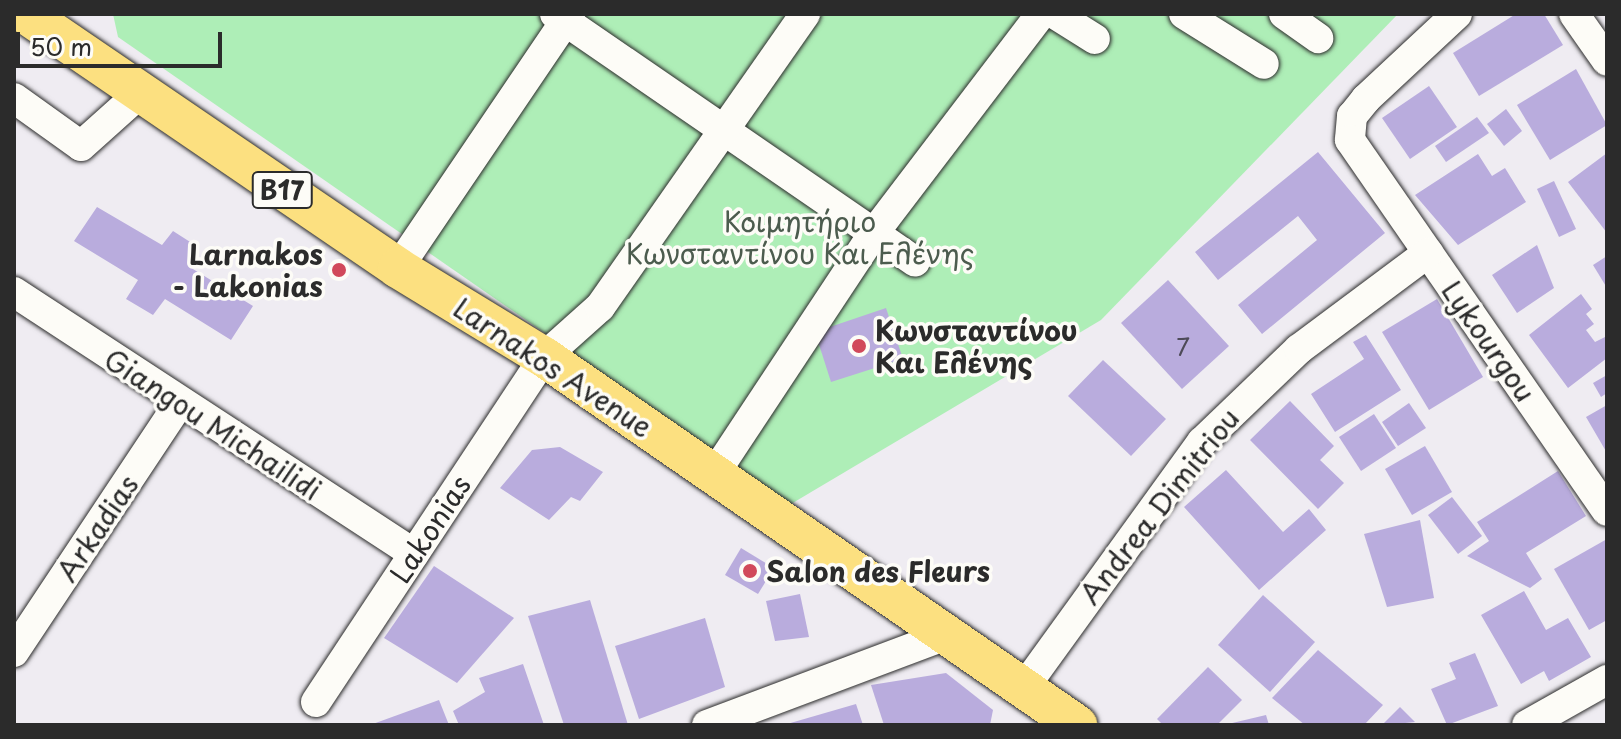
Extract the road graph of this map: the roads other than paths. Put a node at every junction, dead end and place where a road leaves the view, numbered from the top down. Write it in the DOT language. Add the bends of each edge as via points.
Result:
graph roads {
  1 [pos="26,14"];
  2 [pos="805,14"];
  3 [pos="1041,14"];
  4 [pos="1055,14"];
  5 [pos="1184,14"];
  6 [pos="1284,14"];
  7 [pos="1457,14"];
  8 [pos="1574,14"];
  9 [pos="563,16"];
  10 [pos="1318,38"];
  11 [pos="1095,39"];
  12 [pos="1607,61"];
  13 [pos="1264,64"];
  14 [pos="140,93"];
  15 [pos="14,98"];
  16 [pos="722,130"];
  17 [pos="874,233"];
  18 [pos="1428,253"];
  19 [pos="915,261"];
  20 [pos="398,268"];
  21 [pos="14,292"];
  22 [pos="544,357"];
  23 [pos="179,404"];
  24 [pos="715,473"];
  25 [pos="1607,511"];
  26 [pos="414,554"];
  27 [pos="946,635"];
  28 [pos="14,652"];
  29 [pos="1607,680"];
  30 [pos="1023,689"];
  31 [pos="316,702"];
  32 [pos="707,725"];
  33 [pos="1077,725"];
  34 [pos="1527,725"];
  1 -- 14 [label="main road, Larnakos Avenue / B17"];
  2 -- 16 [label="street, Lakonias"];
  3 -- 17 [label="street"];
  4 -- 11 [label="street"];
  5 -- 13 [label="street"];
  6 -- 10 [label="street"];
  7 -- 18 [label="street, Lykourgou" via="1352,116 1350,140"];
  8 -- 12 [label="street"];
  9 -- 16 [label="street"];
  9 -- 20 [label="street"];
  14 -- 15 [label="street" via="81,146"];
  14 -- 20 [label="main road, Larnakos Avenue / B17"];
  16 -- 17 [label="street"];
  16 -- 22 [label="street, Lakonias" via="600,307"];
  17 -- 19 [label="street"];
  17 -- 24 [label="street"];
  18 -- 25 [label="street, Lykourgou"];
  18 -- 30 [label="street, Andrea Dimitriou" via="1299,349 1202,442"];
  20 -- 22 [label="main road, Larnakos Avenue / B17"];
  21 -- 23 [label="street, Giangou Michailidi"];
  22 -- 24 [label="main road, Larnakos Avenue / B17"];
  22 -- 26 [label="street, Lakonias"];
  23 -- 26 [label="street, Giangou Michailidi"];
  23 -- 28 [label="street, Arkadias"];
  24 -- 27 [label="main road, Larnakos Avenue / B17"];
  26 -- 31 [label="street, Lakonias"];
  27 -- 30 [label="main road, Larnakos Avenue / B17"];
  27 -- 32 [label="street"];
  29 -- 34 [label="street"];
  30 -- 33 [label="main road, Larnakos Avenue / B17"];
}
